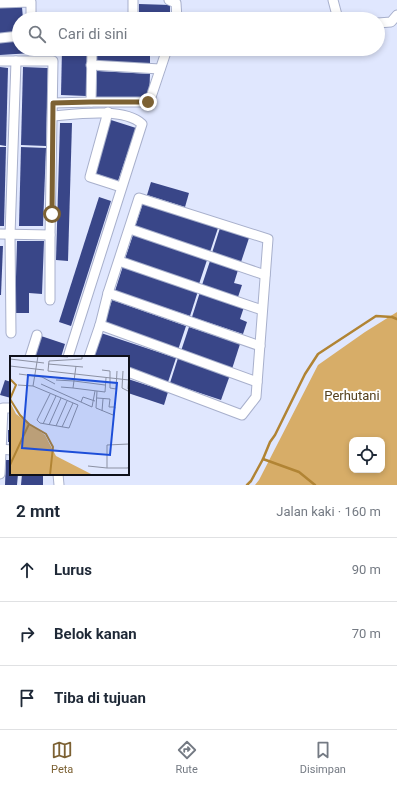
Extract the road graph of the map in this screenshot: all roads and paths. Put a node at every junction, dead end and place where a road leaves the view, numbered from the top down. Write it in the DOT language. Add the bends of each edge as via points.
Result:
graph roads {
  1 [pos="133,0"];
  2 [pos="169,0"];
  3 [pos="333,0"];
  4 [pos="0,3"];
  5 [pos="31,12"];
  6 [pos="133,12"];
  7 [pos="177,12"];
  8 [pos="336,12"];
  9 [pos="397,15"];
  10 [pos="385,22"];
  11 [pos="12,37"];
  12 [pos="0,38"];
  13 [pos="92,56"];
  14 [pos="164,56"];
  15 [pos="0,61"];
  16 [pos="16,61"];
  17 [pos="91,65"];
  18 [pos="160,68"];
  19 [pos="91,102"];
  20 [pos="53,103"];
  21 [pos="108,112"];
  22 [pos="52,116"];
  23 [pos="121,187"];
  24 [pos="130,229"];
  25 [pos="7,235"];
  26 [pos="50,235"];
  27 [pos="119,262"];
  28 [pos="265,275"];
  29 [pos="108,293"];
  30 [pos="50,300"];
  31 [pos="262,310"];
  32 [pos="100,325"];
  33 [pos="11,333"];
  34 [pos="37,336"];
  35 [pos="260,346"];
  36 [pos="30,356"];
  37 [pos="68,356"];
  38 [pos="89,356"];
  39 [pos="129,372"];
  40 [pos="257,382"];
  41 [pos="10,408"];
  42 [pos="0,449"];
  43 [pos="10,450"];
  44 [pos="0,474"];
  45 [pos="58,475"];
  46 [pos="59,485"];
  1 -- 6 [label="street"];
  2 -- 7 [label="street" via="176,3"];
  3 -- 8 [label="street"];
  4 -- 5 [label="street" via="31,2"];
  9 -- 10 [label="street" via="391,22"];
  11 -- 12 [label="street"];
  13 -- 17 [label="street"];
  14 -- 18 [label="street"];
  15 -- 16 [label="street"];
  16 -- 20 [label="street" via="53,61"];
  16 -- 25 [label="street"];
  17 -- 18 [label="street"];
  17 -- 19 [label="street"];
  18 -- 19 [label="street" via="148,102"];
  19 -- 20 [label="street"];
  20 -- 22 [label="street"];
  21 -- 22 [label="street"];
  21 -- 23 [label="street" via="90,176"];
  21 -- 23 [label="street" via="137,119 142,124"];
  22 -- 26 [label="street"];
  23 -- 37 [label="street"];
  24 -- 27 [label="street"];
  24 -- 28 [label="street"];
  24 -- 28 [label="street" via="140,198 268,239"];
  25 -- 26 [label="street"];
  25 -- 33 [label="street"];
  26 -- 30 [label="street"];
  27 -- 29 [label="street"];
  27 -- 31 [label="street"];
  28 -- 31 [label="street"];
  29 -- 32 [label="street"];
  29 -- 35 [label="street"];
  31 -- 35 [label="street"];
  32 -- 38 [label="street"];
  32 -- 40 [label="street"];
  34 -- 36 [label="street"];
  35 -- 40 [label="street"];
  39 -- 40 [label="street" via="242,415 256,397"];
  41 -- 42 [label="street" via="4,408"];
  42 -- 43 [label="street"];
  42 -- 44 [label="street"];
  45 -- 46 [label="street"];
}
